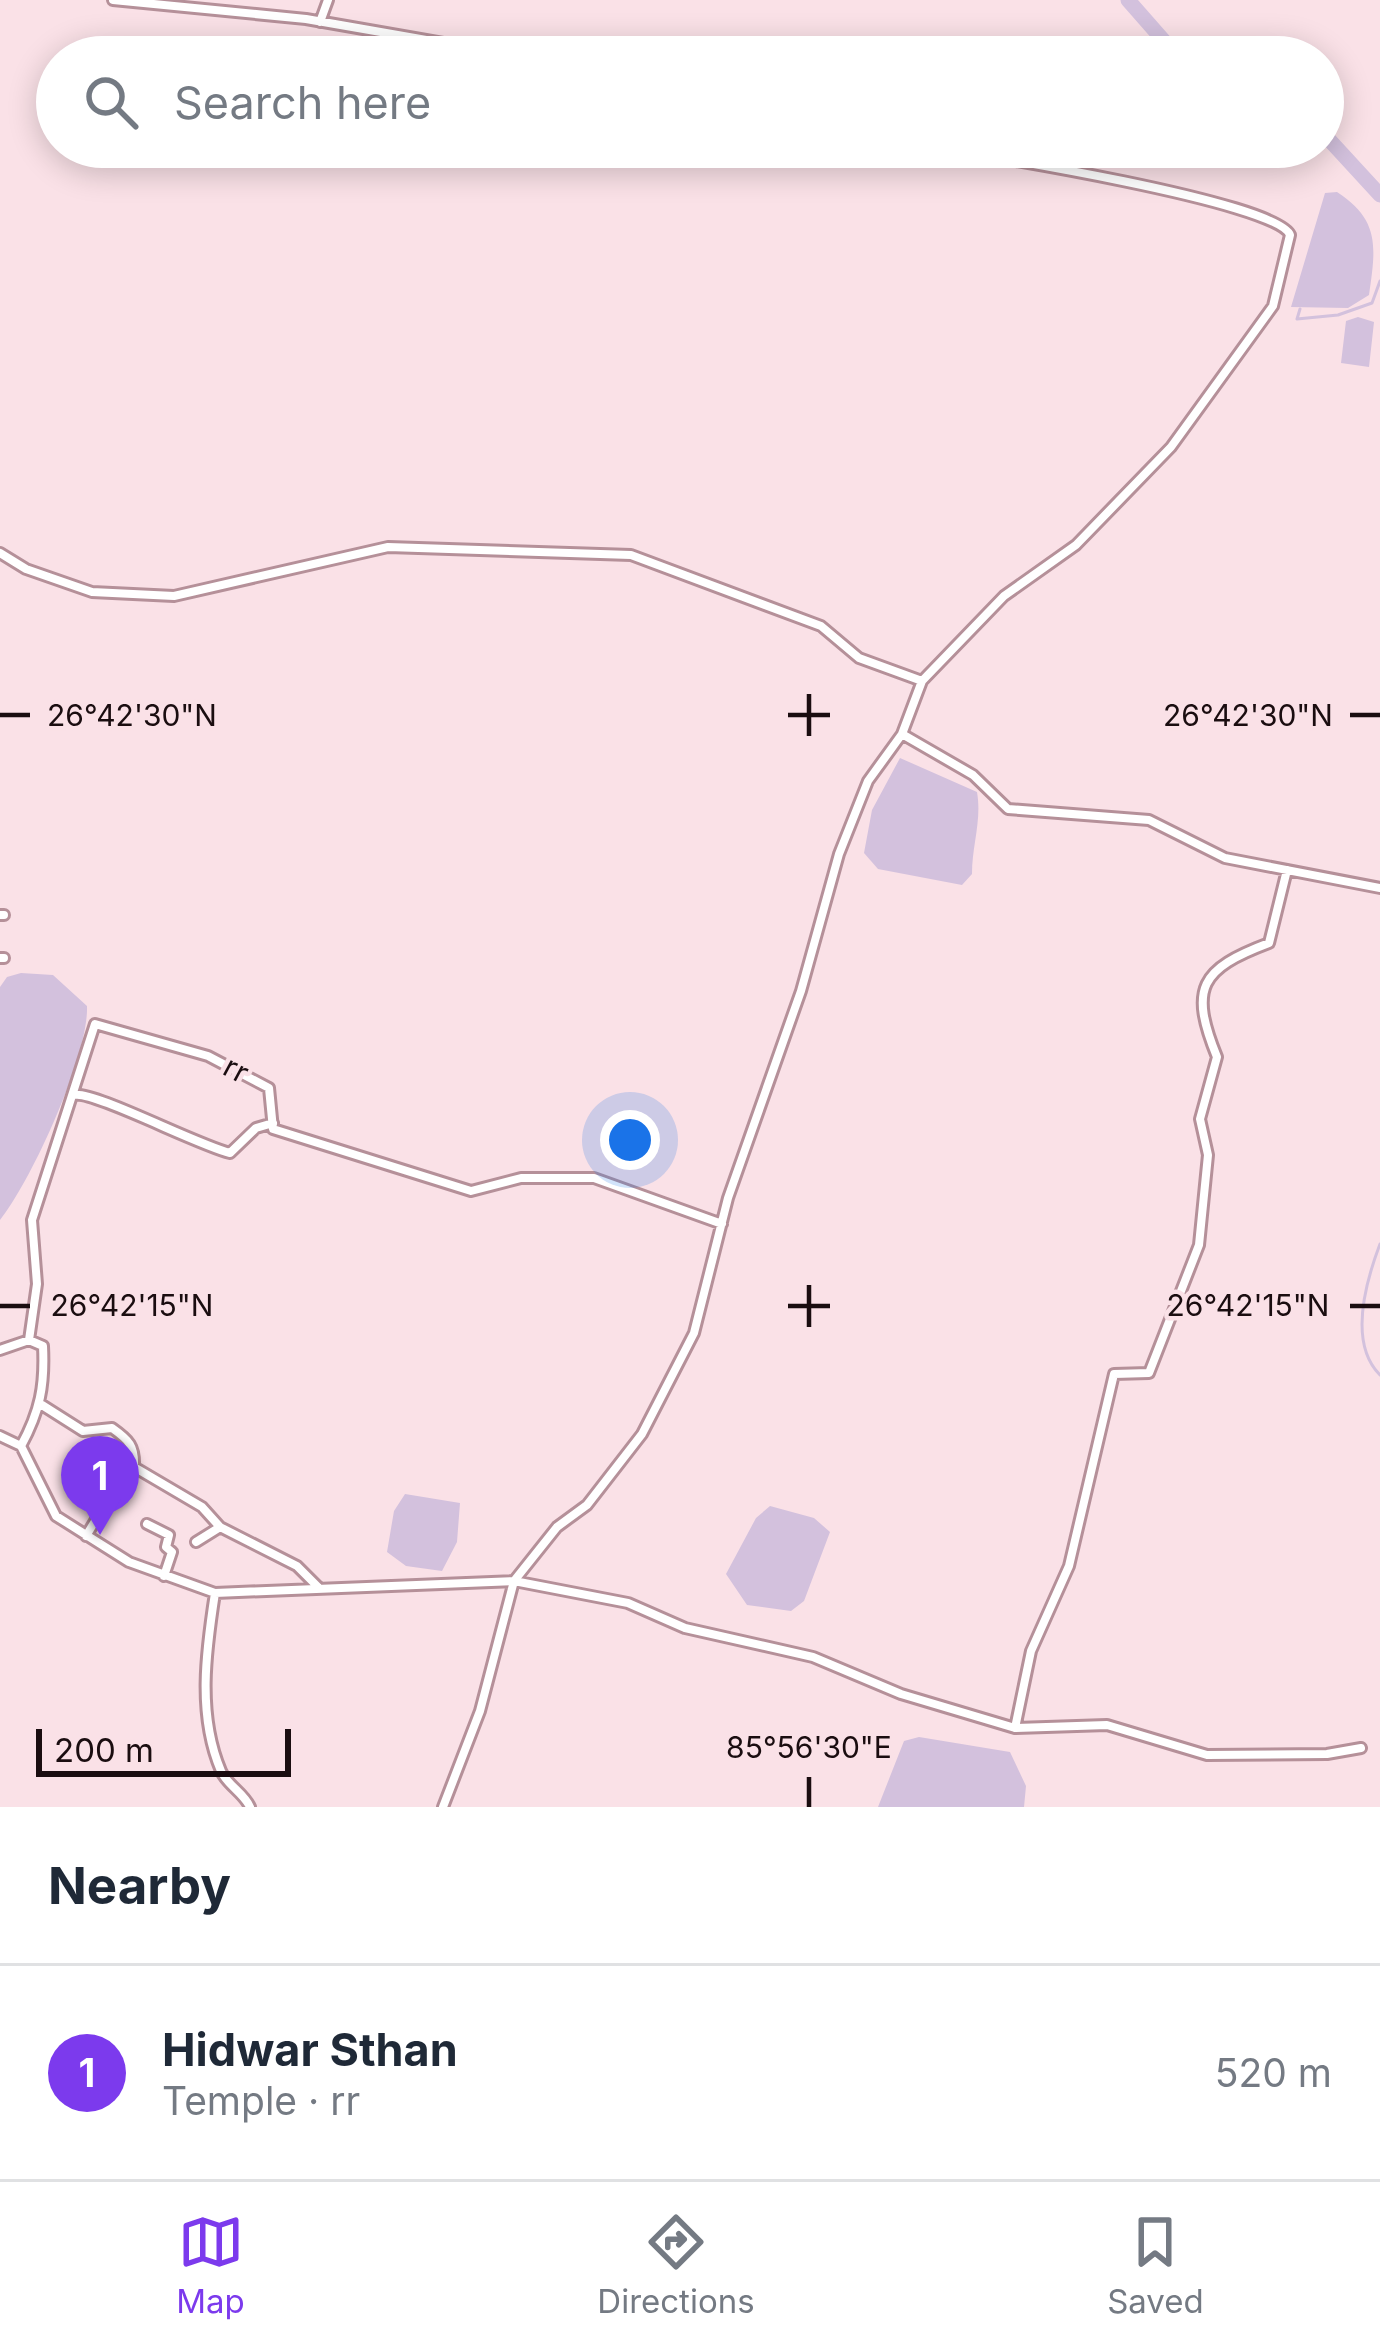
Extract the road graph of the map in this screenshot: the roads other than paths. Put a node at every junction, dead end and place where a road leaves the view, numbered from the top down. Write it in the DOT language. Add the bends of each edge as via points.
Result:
graph roads {
  1 [pos="113,0"];
  2 [pos="328,0"];
  3 [pos="320,22"];
  4 [pos="402,36"];
  5 [pos="1036,168"];
  6 [pos="0,553"];
  7 [pos="922,681"];
  8 [pos="902,734"];
  9 [pos="1287,870"];
  10 [pos="1380,888"];
  11 [pos="73,1096"];
  12 [pos="273,1124"];
  13 [pos="722,1224"];
  14 [pos="29,1340"];
  15 [pos="0,1350"];
  16 [pos="42,1405"];
  17 [pos="0,1436"];
  18 [pos="21,1446"];
  19 [pos="134,1467"];
  20 [pos="147,1524"];
  21 [pos="220,1527"];
  22 [pos="86,1536"];
  23 [pos="196,1542"];
  24 [pos="164,1576"];
  25 [pos="514,1581"];
  26 [pos="318,1587"];
  27 [pos="215,1593"];
  28 [pos="1015,1728"];
  29 [pos="1361,1748"];
  30 [pos="250,1807"];
  31 [pos="442,1807"];
  1 -- 3 [label="street"];
  2 -- 3 [label="street"];
  3 -- 4 [label="street"];
  5 -- 7 [label="street" via="1246,209 1287,227 1290,241 1273,306 1172,447 1076,545 1004,596"];
  6 -- 7 [label="street" via="92,592 174,596 388,547 631,555 821,626 859,658"];
  7 -- 8 [label="street"];
  8 -- 9 [label="street" via="973,775 1009,809 1148,820 1225,858"];
  8 -- 13 [label="street" via="868,781 839,854"];
  9 -- 10 [label="street"];
  9 -- 28 [label="street" via="1269,943 1224,960 1203,992 1205,1037 1216,1057 1200,1119 1208,1155 1199,1245 1149,1373 1114,1373 1073,1554 1031,1651"];
  11 -- 12 [label="street" via="94,1096 230,1153 256,1128"];
  11 -- 12 [label="street, rr" via="95,1024 235,1067 268,1088"];
  11 -- 14 [label="street, rr" via="32,1220 37,1284"];
  12 -- 13 [label="street" via="281,1134 470,1191 521,1178 594,1178"];
  13 -- 25 [label="street" via="694,1333 657,1410 587,1504"];
  14 -- 15 [label="street"];
  14 -- 16 [label="street, rr" via="43,1346"];
  16 -- 18 [label="street, rr"];
  16 -- 19 [label="street" via="83,1431 112,1428 128,1438"];
  17 -- 18 [label="street"];
  18 -- 22 [label="street" via="56,1516"];
  19 -- 21 [label="street" via="202,1507"];
  19 -- 22 [label="street"];
  20 -- 24 [label="street" via="170,1535"];
  21 -- 23 [label="street"];
  21 -- 26 [label="street" via="297,1566"];
  22 -- 24 [label="street"];
  24 -- 27 [label="street"];
  25 -- 26 [label="street"];
  25 -- 28 [label="street" via="628,1603 685,1628 813,1657"];
  25 -- 31 [label="street" via="480,1711"];
  26 -- 27 [label="street"];
  27 -- 30 [label="street" via="205,1651 207,1714 222,1775"];
  28 -- 29 [label="street" via="1107,1725 1207,1755"];
}
